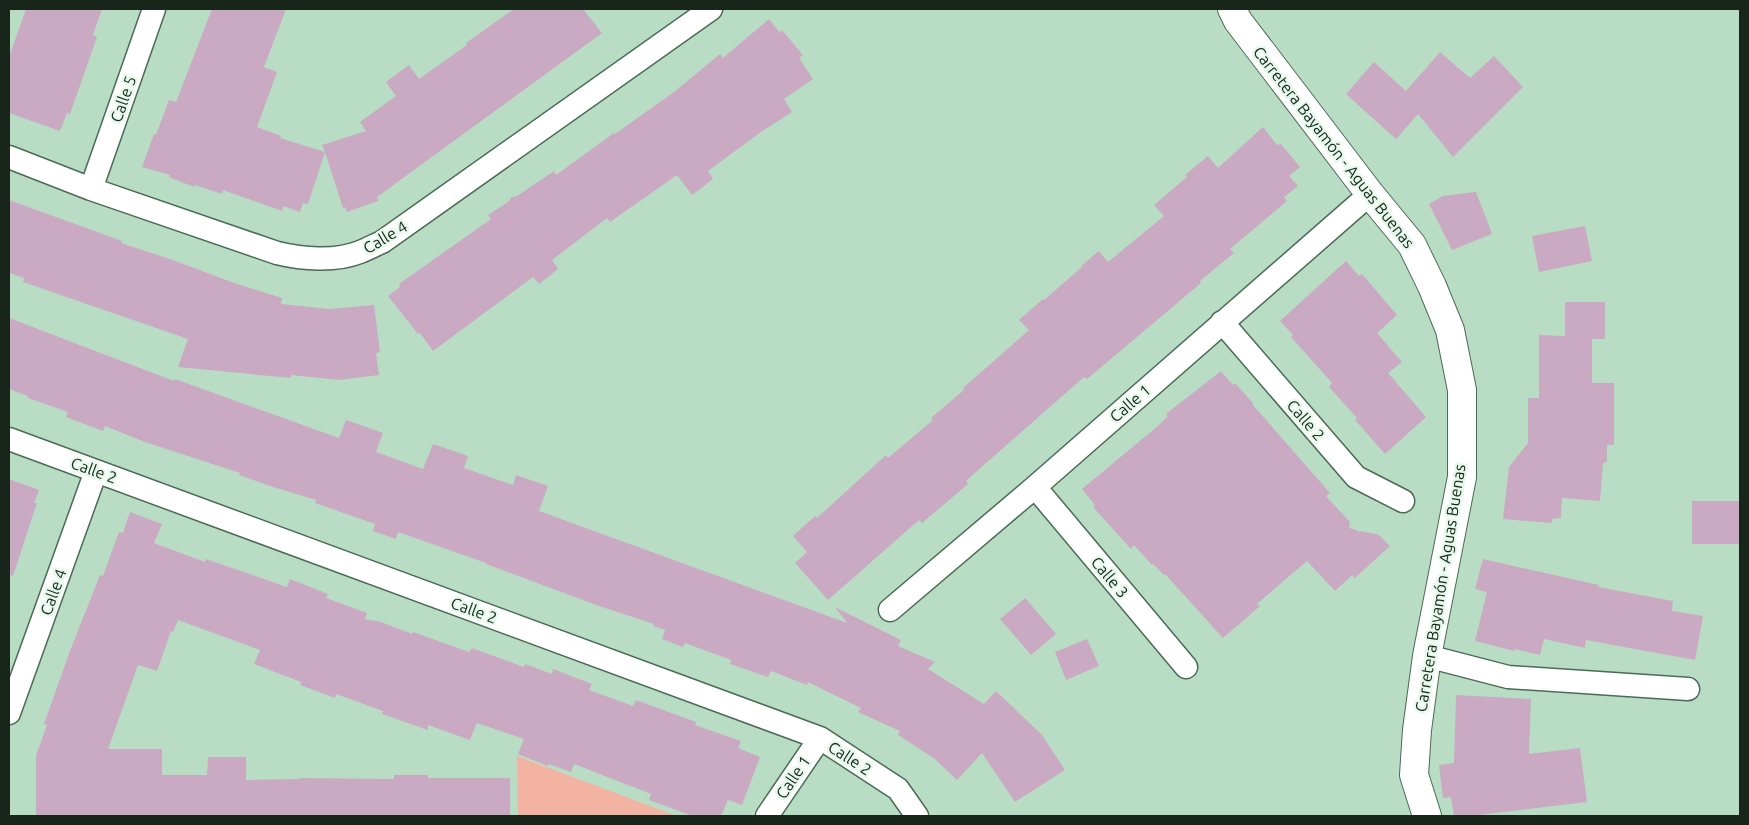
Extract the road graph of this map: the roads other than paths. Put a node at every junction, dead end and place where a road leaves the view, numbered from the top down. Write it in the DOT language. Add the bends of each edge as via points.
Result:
graph roads {
  1 [pos="154,9"];
  2 [pos="711,9"];
  3 [pos="1232,9"];
  4 [pos="9,157"];
  5 [pos="92,189"];
  6 [pos="1370,194"];
  7 [pos="1222,322"];
  8 [pos="9,439"];
  9 [pos="96,471"];
  10 [pos="1035,487"];
  11 [pos="1403,502"];
  12 [pos="890,610"];
  13 [pos="1427,656"];
  14 [pos="1186,667"];
  15 [pos="1688,689"];
  16 [pos="9,713"];
  17 [pos="820,738"];
  18 [pos="767,816"];
  19 [pos="917,816"];
  20 [pos="1427,816"];
  1 -- 5 [label="street, Calle 5"];
  2 -- 5 [label="street, Calle 4" via="382,242 358,253 328,258 291,257"];
  3 -- 6 [label="street, Carretera Bayamón - Aguas Buenas"];
  4 -- 5 [label="street, Calle 4"];
  6 -- 7 [label="street, Calle 1"];
  6 -- 13 [label="street, Carretera Bayamón - Aguas Buenas" via="1412,245 1432,286 1450,330 1462,390 1462,477"];
  7 -- 10 [label="street, Calle 1"];
  7 -- 11 [label="street, Calle 2" via="1356,477"];
  8 -- 9 [label="street, Calle 2"];
  9 -- 16 [label="street, Calle 4"];
  9 -- 17 [label="street, Calle 2"];
  10 -- 12 [label="street, Calle 1"];
  10 -- 14 [label="street, Calle 3"];
  13 -- 15 [label="street" via="1508,677"];
  13 -- 20 [label="street, Carretera Bayamón - Aguas Buenas" via="1414,775"];
  17 -- 18 [label="street, Calle 1"];
  17 -- 19 [label="street, Calle 2" via="898,789"];
}
